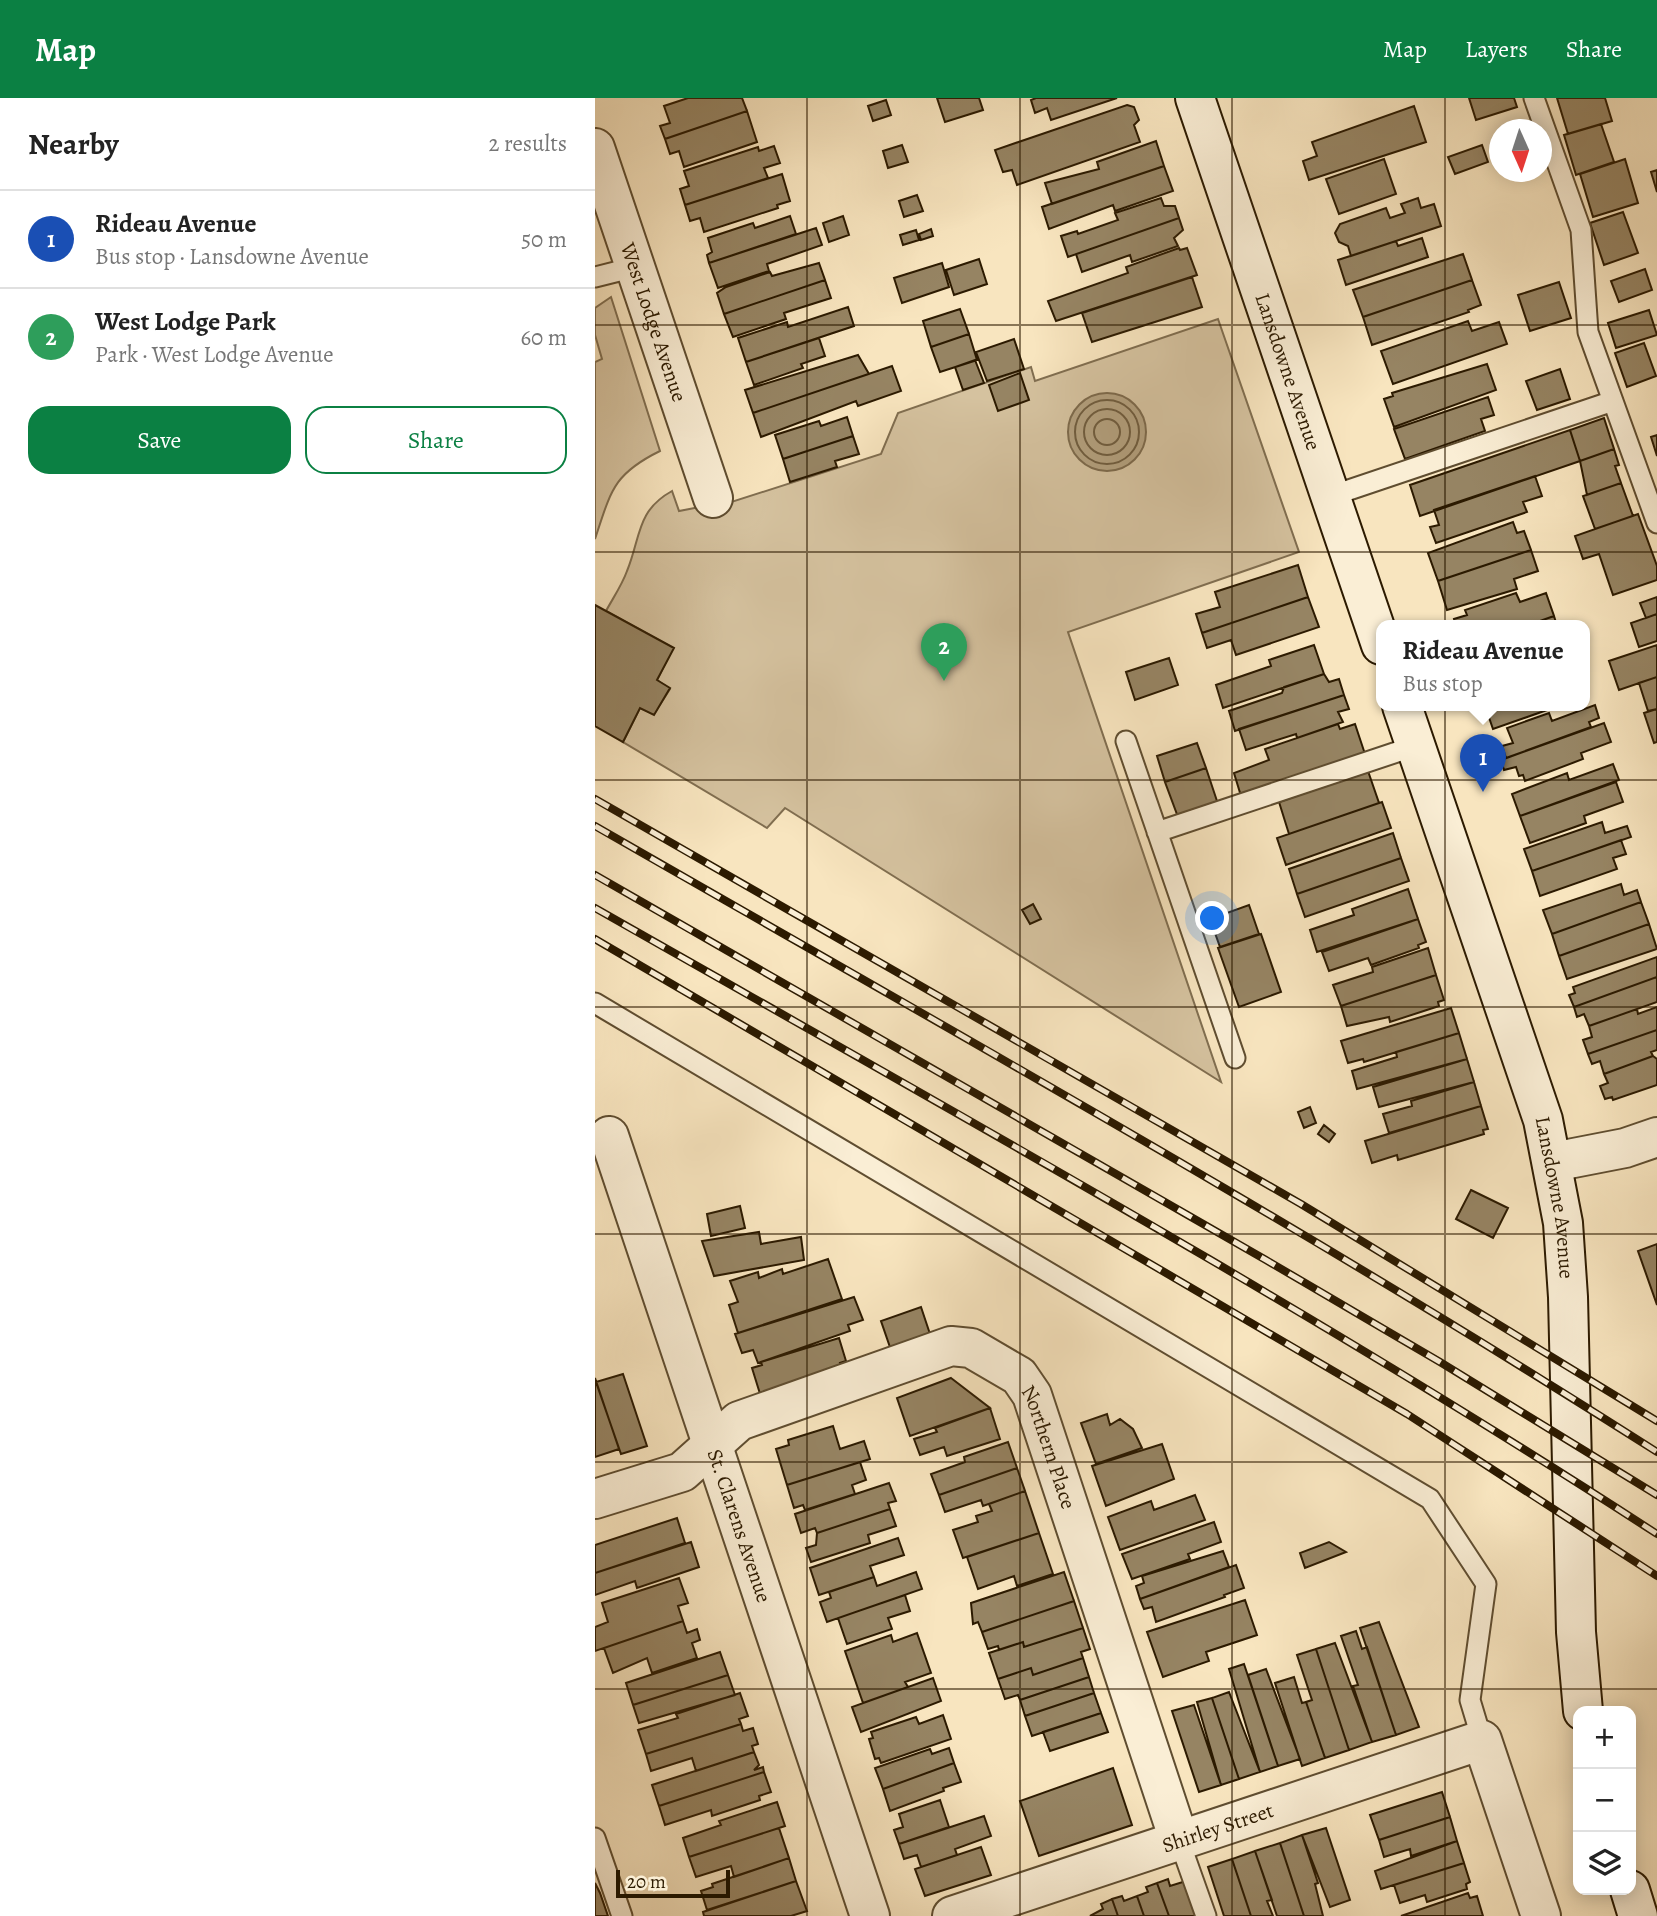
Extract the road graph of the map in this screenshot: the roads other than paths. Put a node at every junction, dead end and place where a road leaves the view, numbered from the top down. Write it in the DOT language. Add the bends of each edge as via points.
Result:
graph roads {
  1 [pos="1195,98"];
  2 [pos="1534,98"];
  3 [pos="595,148"];
  4 [pos="635,267"];
  5 [pos="595,277"];
  6 [pos="1613,401"];
  7 [pos="1331,496"];
  8 [pos="713,498"];
  9 [pos="1657,523"];
  10 [pos="1376,630"];
  11 [pos="1404,711"];
  12 [pos="1126,741"];
  13 [pos="1415,746"];
  14 [pos="1157,832"];
  15 [pos="595,1003"];
  16 [pos="1235,1058"];
  17 [pos="602,1132"];
  18 [pos="1657,1137"];
  19 [pos="1553,1162"];
  20 [pos="712,1446"];
  21 [pos="595,1499"];
  22 [pos="1583,1706"];
  23 [pos="1482,1740"];
  24 [pos="595,1838"];
  25 [pos="1179,1840"];
  26 [pos="1632,1895"];
  27 [pos="622,1916"];
  28 [pos="870,1916"];
  29 [pos="952,1916"];
  30 [pos="1206,1916"];
  31 [pos="1541,1916"];
  32 [pos="1638,1916"];
  1 -- 7 [label="street, Lansdowne Avenue"];
  2 -- 6 [label="lane" via="1581,230 1588,332"];
  3 -- 4 [label="street, West Lodge Avenue"];
  4 -- 5 [label="lane"];
  4 -- 8 [label="street, West Lodge Avenue"];
  6 -- 7 [label="lane"];
  6 -- 9 [label="lane"];
  7 -- 10 [label="street, Lansdowne Avenue"];
  11 -- 13 [label="street, Lansdowne Avenue"];
  12 -- 14 [label="lane"];
  13 -- 14 [label="lane"];
  13 -- 19 [label="street, Lansdowne Avenue" via="1539,1107"];
  14 -- 16 [label="lane"];
  15 -- 23 [label="lane" via="1430,1499 1486,1584 1470,1700"];
  17 -- 20 [label="street, St. Clarens Avenue"];
  18 -- 19 [label="street"];
  19 -- 22 [label="street, Lansdowne Avenue" via="1568,1297 1576,1632"];
  20 -- 21 [label="street, Northern Place" via="682,1472"];
  20 -- 25 [label="street, Northern Place" via="739,1421 951,1346 971,1348 1019,1376 1032,1395"];
  20 -- 28 [label="street, St. Clarens Avenue"];
  23 -- 25 [label="street, Shirley Street"];
  23 -- 31 [label="street"];
  24 -- 27 [label="lane"];
  25 -- 29 [label="street, Shirley Street"];
  25 -- 30 [label="lane"];
  26 -- 32 [label="street"];
}
